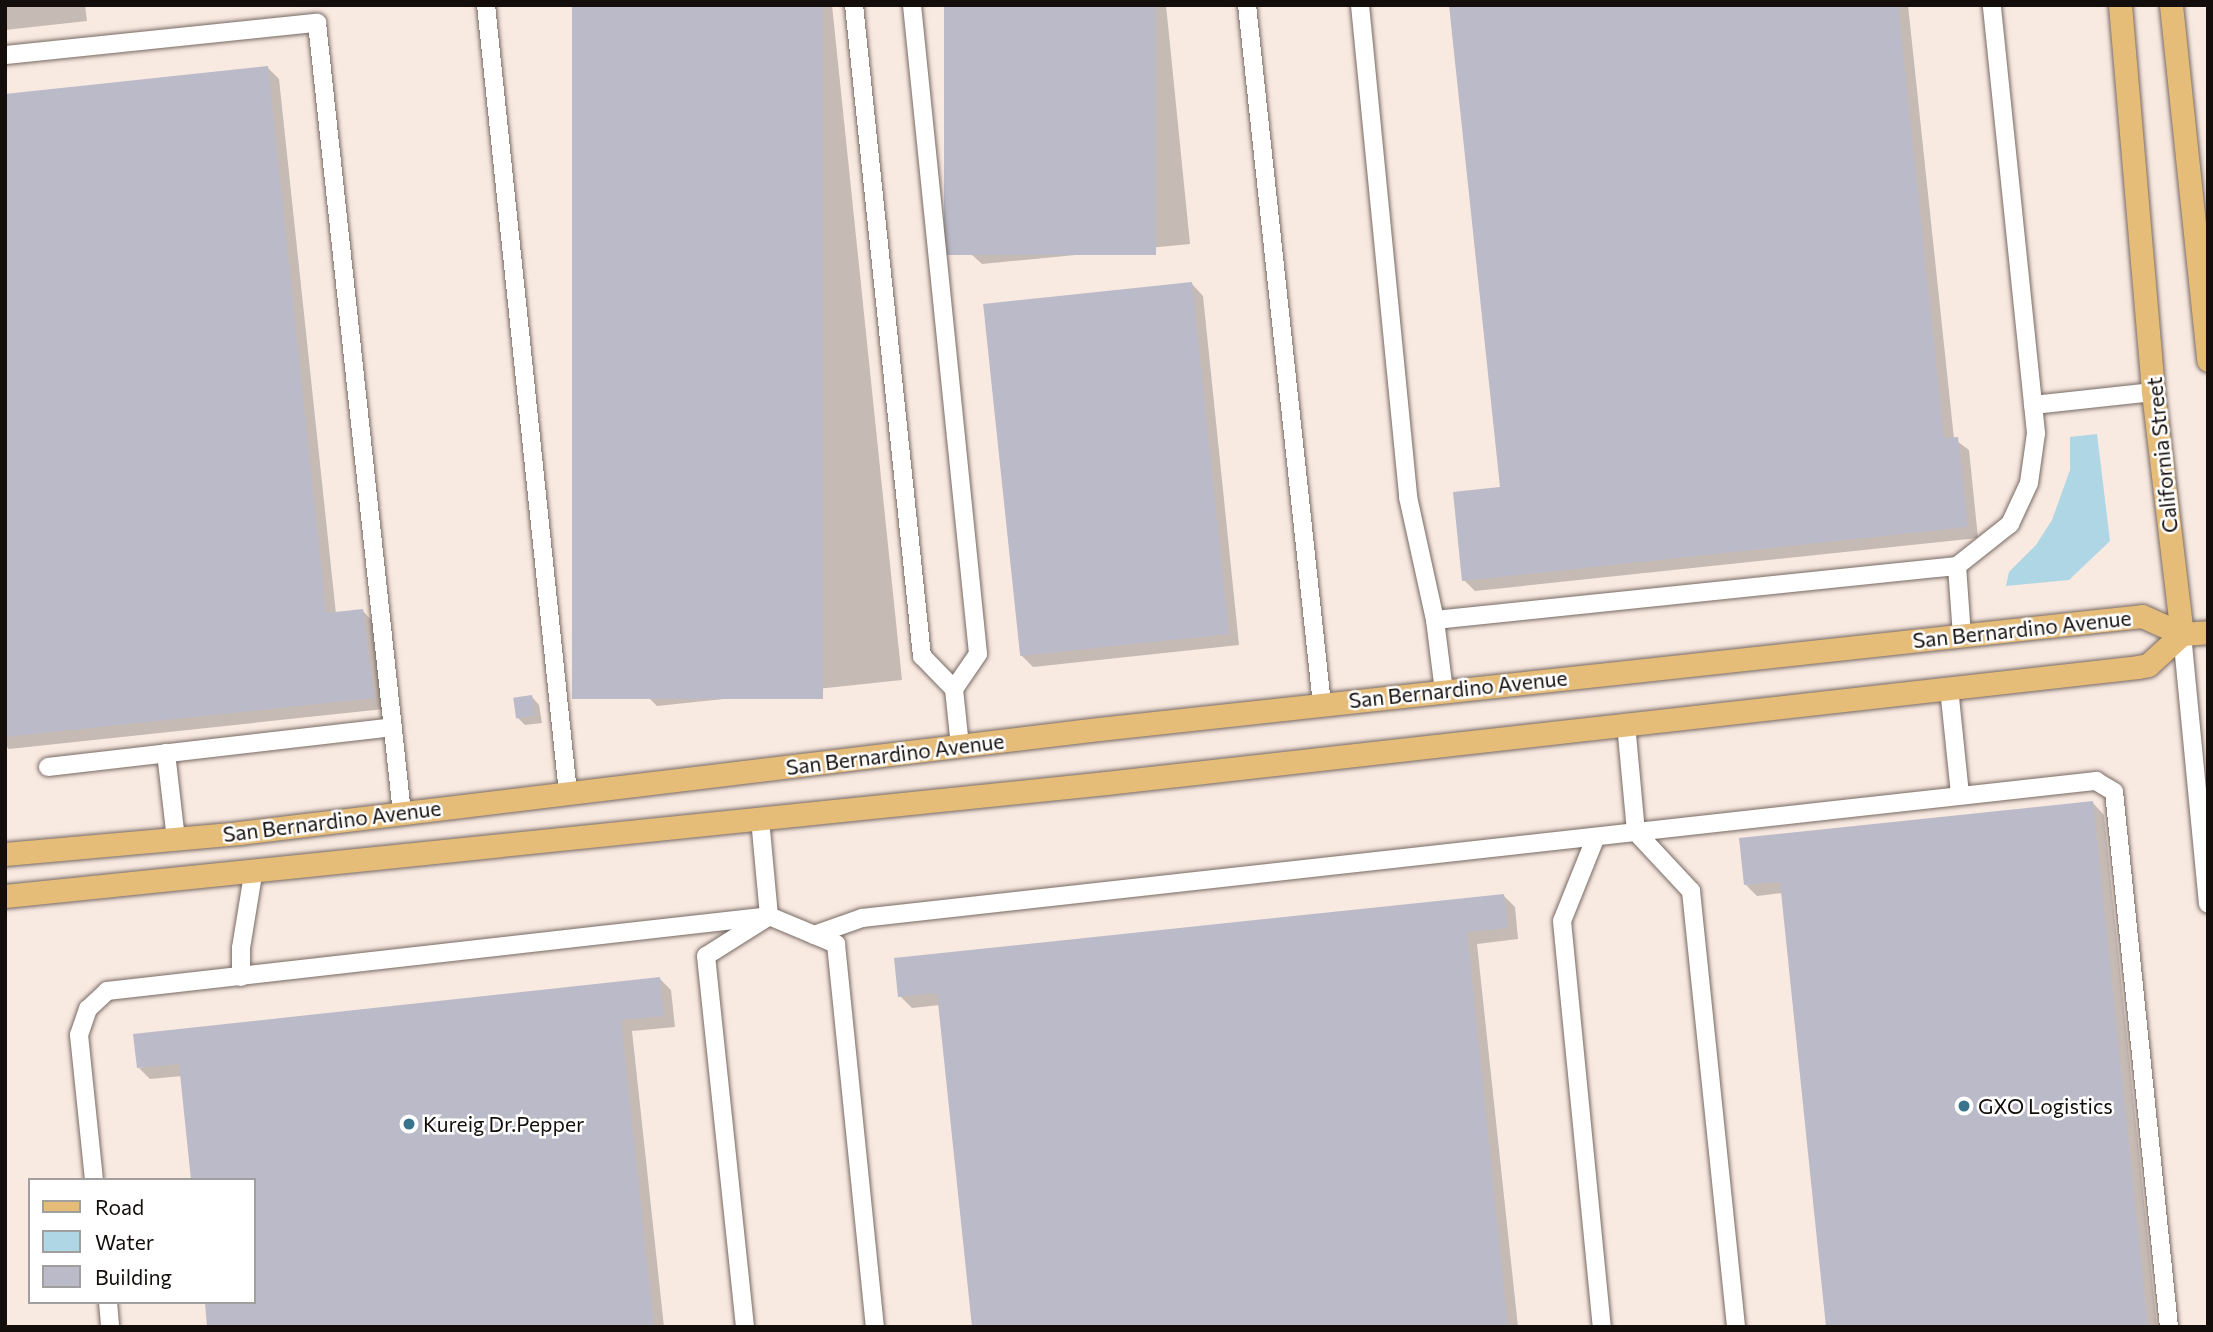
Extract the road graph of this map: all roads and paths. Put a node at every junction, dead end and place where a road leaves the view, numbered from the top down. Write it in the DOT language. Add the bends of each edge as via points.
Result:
graph roads {
  1 [pos="485,5"];
  2 [pos="854,5"];
  3 [pos="912,5"];
  4 [pos="1247,5"];
  5 [pos="1360,5"];
  6 [pos="1992,5"];
  7 [pos="2120,5"];
  8 [pos="2171,5"];
  9 [pos="5,55"];
  10 [pos="2208,360"];
  11 [pos="2153,392"];
  12 [pos="2033,405"];
  13 [pos="1957,566"];
  14 [pos="1435,621"];
  15 [pos="2208,632"];
  16 [pos="2182,634"];
  17 [pos="1962,635"];
  18 [pos="1949,688"];
  19 [pos="954,689"];
  20 [pos="1444,691"];
  21 [pos="1322,704"];
  22 [pos="1626,724"];
  23 [pos="393,727"];
  24 [pos="960,746"];
  25 [pos="166,753"];
  26 [pos="48,767"];
  27 [pos="568,793"];
  28 [pos="1960,795"];
  29 [pos="402,813"];
  30 [pos="760,819"];
  31 [pos="1636,832"];
  32 [pos="176,839"];
  33 [pos="1595,839"];
  34 [pos="5,854"];
  35 [pos="254,869"];
  36 [pos="5,896"];
  37 [pos="2208,904"];
  38 [pos="769,916"];
  39 [pos="814,935"];
  40 [pos="241,977"];
  41 [pos="94,1178"];
  42 [pos="108,1304"];
  43 [pos="110,1327"];
  44 [pos="745,1327"];
  45 [pos="875,1327"];
  46 [pos="1602,1327"];
  47 [pos="1736,1327"];
  48 [pos="2169,1327"];
  1 -- 27 [label="street"];
  2 -- 19 [label="street" via="922,656"];
  3 -- 19 [label="street" via="978,654"];
  4 -- 21 [label="street"];
  5 -- 14 [label="street" via="1408,497"];
  6 -- 12 [label="street"];
  7 -- 11 [label="main road, California Street"];
  8 -- 10 [label="main road"];
  9 -- 23 [label="street" via="317,23"];
  11 -- 12 [label="street"];
  11 -- 16 [label="main road, California Street"];
  12 -- 13 [label="street" via="2036,433 2029,483 2010,524"];
  13 -- 14 [label="street"];
  13 -- 17 [label="street"];
  14 -- 20 [label="street"];
  15 -- 16 [label="main road"];
  16 -- 17 [label="main road, San Bernardino Avenue" via="2142,616"];
  16 -- 18 [label="main road, San Bernardino Avenue" via="2147,666"];
  16 -- 37 [label="street, California Street"];
  17 -- 20 [label="main road, San Bernardino Avenue"];
  18 -- 22 [label="main road, San Bernardino Avenue"];
  18 -- 28 [label="street"];
  19 -- 24 [label="street"];
  20 -- 21 [label="main road, San Bernardino Avenue"];
  21 -- 24 [label="main road, San Bernardino Avenue"];
  22 -- 30 [label="main road, San Bernardino Avenue"];
  22 -- 31 [label="street"];
  23 -- 25 [label="street"];
  23 -- 29 [label="street"];
  24 -- 27 [label="main road, San Bernardino Avenue"];
  25 -- 26 [label="street"];
  25 -- 32 [label="street"];
  27 -- 29 [label="main road, San Bernardino Avenue"];
  28 -- 31 [label="street"];
  28 -- 48 [label="street" via="2095,781 2114,792"];
  29 -- 32 [label="main road, San Bernardino Avenue"];
  30 -- 35 [label="main road, San Bernardino Avenue"];
  30 -- 38 [label="street"];
  31 -- 33 [label="street"];
  31 -- 47 [label="street" via="1691,891"];
  32 -- 34 [label="main road, San Bernardino Avenue"];
  33 -- 39 [label="street" via="862,918"];
  33 -- 46 [label="street" via="1562,921"];
  35 -- 36 [label="main road, San Bernardino Avenue"];
  35 -- 40 [label="street"];
  38 -- 39 [label="street"];
  38 -- 40 [label="street"];
  38 -- 44 [label="street" via="706,956"];
  39 -- 45 [label="street" via="836,944"];
  40 -- 41 [label="street" via="107,991 88,1009 79,1035"];
  42 -- 43 [label="street"];
}
